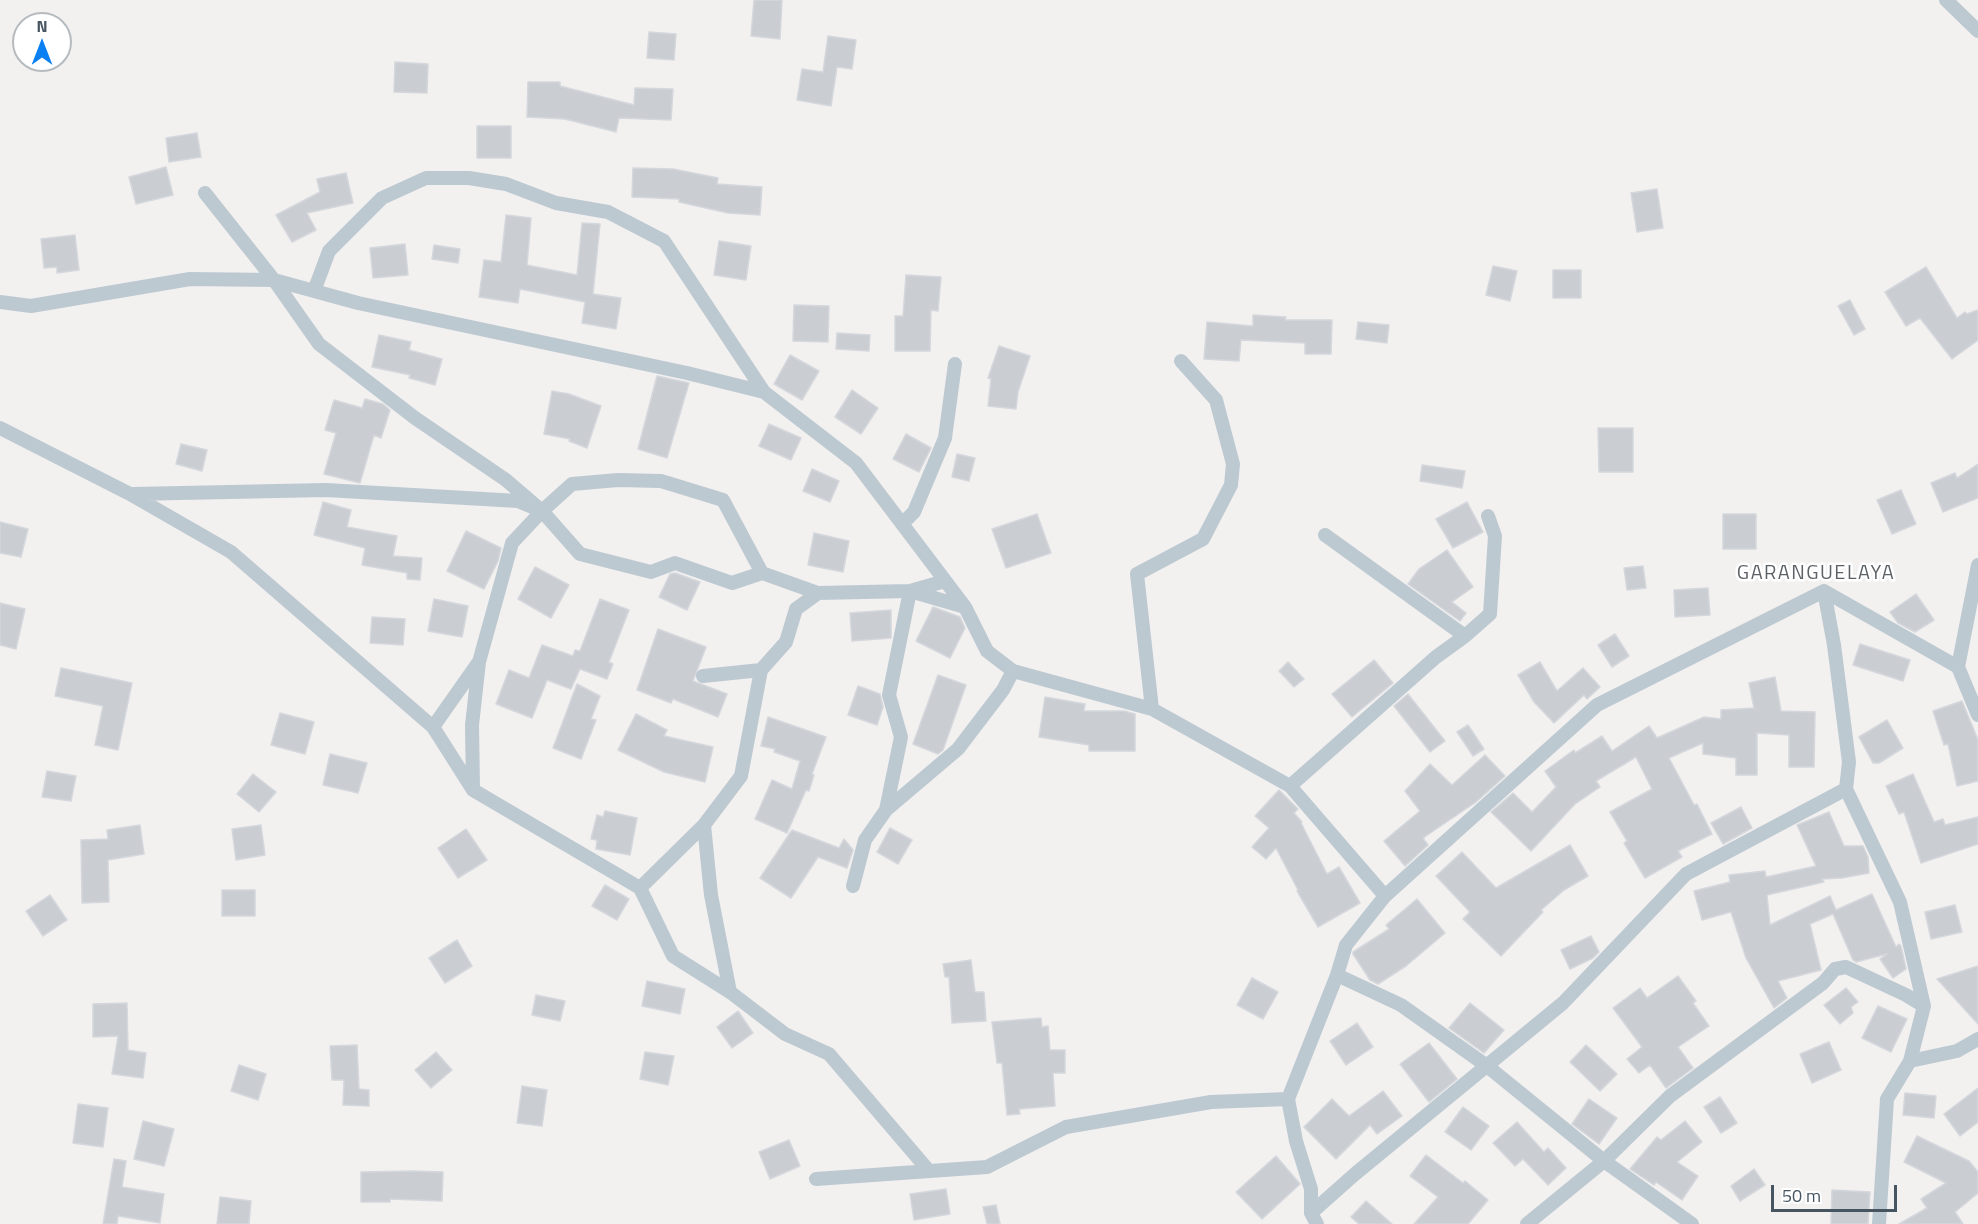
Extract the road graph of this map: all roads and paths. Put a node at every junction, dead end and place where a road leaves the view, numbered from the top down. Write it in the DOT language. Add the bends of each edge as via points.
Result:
graph roads {
  1 [pos="1946,0"];
  2 [pos="1978,31"];
  3 [pos="205,193"];
  4 [pos="274,280"];
  5 [pos="314,291"];
  6 [pos="0,302"];
  7 [pos="1181,361"];
  8 [pos="955,364"];
  9 [pos="764,392"];
  10 [pos="0,428"];
  11 [pos="130,494"];
  12 [pos="542,511"];
  13 [pos="1488,516"];
  14 [pos="902,524"];
  15 [pos="1325,535"];
  16 [pos="1978,565"];
  17 [pos="762,573"];
  18 [pos="945,581"];
  19 [pos="910,591"];
  20 [pos="1824,591"];
  21 [pos="818,593"];
  22 [pos="965,608"];
  23 [pos="1465,636"];
  24 [pos="479,662"];
  25 [pos="1958,667"];
  26 [pos="761,670"];
  27 [pos="1013,671"];
  28 [pos="703,676"];
  29 [pos="1152,708"];
  30 [pos="1978,715"];
  31 [pos="434,727"];
  32 [pos="1290,786"];
  33 [pos="1846,789"];
  34 [pos="472,790"];
  35 [pos="886,810"];
  36 [pos="704,825"];
  37 [pos="853,886"];
  38 [pos="640,888"];
  39 [pos="1385,896"];
  40 [pos="1337,975"];
  41 [pos="730,992"];
  42 [pos="1924,1006"];
  43 [pos="1978,1039"];
  44 [pos="1910,1061"];
  45 [pos="1487,1066"];
  46 [pos="1288,1100"];
  47 [pos="1604,1161"];
  48 [pos="929,1171"];
  49 [pos="816,1179"];
  50 [pos="1314,1219"];
  51 [pos="1527,1224"];
  52 [pos="1692,1224"];
  53 [pos="1879,1224"];
  1 -- 2 [label="street"];
  3 -- 4 [label="street"];
  4 -- 5 [label="street"];
  4 -- 6 [label="street" via="190,279 31,306"];
  4 -- 12 [label="street" via="319,344 415,418 506,480"];
  5 -- 9 [label="street"];
  5 -- 9 [label="street" via="329,251 382,198 426,178 469,178 506,184 556,203 608,212 664,241"];
  7 -- 29 [label="street" via="1216,400 1233,464 1231,485 1203,539 1137,574"];
  8 -- 14 [label="street" via="945,438 914,513"];
  9 -- 14 [label="street" via="856,463"];
  10 -- 11 [label="street"];
  11 -- 12 [label="street" via="326,490 518,501"];
  11 -- 31 [label="street" via="231,552"];
  12 -- 17 [label="street" via="580,554 651,572 675,563 732,583"];
  12 -- 17 [label="street" via="572,484 661,481 723,500"];
  12 -- 24 [label="street" via="512,543"];
  13 -- 23 [label="street" via="1495,536 1490,614"];
  14 -- 18 [label="street"];
  15 -- 23 [label="street"];
  16 -- 25 [label="street"];
  17 -- 21 [label="street"];
  18 -- 19 [label="street"];
  18 -- 22 [label="street"];
  19 -- 21 [label="street"];
  19 -- 22 [label="street"];
  19 -- 35 [label="street" via="889,695 901,736"];
  20 -- 25 [label="street"];
  20 -- 33 [label="street" via="1849,762"];
  20 -- 39 [label="street" via="1597,705"];
  21 -- 26 [label="street" via="796,609 786,642"];
  22 -- 27 [label="street" via="987,651"];
  23 -- 32 [label="street"];
  24 -- 31 [label="street"];
  24 -- 34 [label="street" via="472,725"];
  25 -- 30 [label="street"];
  26 -- 28 [label="street"];
  26 -- 36 [label="street" via="741,776"];
  27 -- 29 [label="street"];
  27 -- 35 [label="street" via="958,749"];
  29 -- 32 [label="street"];
  31 -- 34 [label="street"];
  32 -- 39 [label="street"];
  33 -- 42 [label="street" via="1900,902"];
  33 -- 45 [label="street" via="1686,874 1563,1003"];
  34 -- 38 [label="street"];
  35 -- 37 [label="street" via="866,840"];
  36 -- 38 [label="street"];
  36 -- 41 [label="street" via="711,895"];
  38 -- 41 [label="street" via="673,956"];
  39 -- 40 [label="street" via="1346,945"];
  40 -- 45 [label="street" via="1401,1005"];
  40 -- 46 [label="street"];
  41 -- 48 [label="street" via="785,1034 829,1054"];
  42 -- 44 [label="street"];
  42 -- 47 [label="street" via="1846,967 1835,969 1670,1096"];
  43 -- 44 [label="street" via="1957,1051"];
  44 -- 53 [label="street" via="1887,1100"];
  45 -- 47 [label="street"];
  45 -- 50 [label="street" via="1355,1174"];
  46 -- 48 [label="street" via="1211,1102 1065,1127 987,1167"];
  46 -- 50 [label="street" via="1311,1189"];
  47 -- 51 [label="street"];
  47 -- 52 [label="street"];
  48 -- 49 [label="street"];
}
